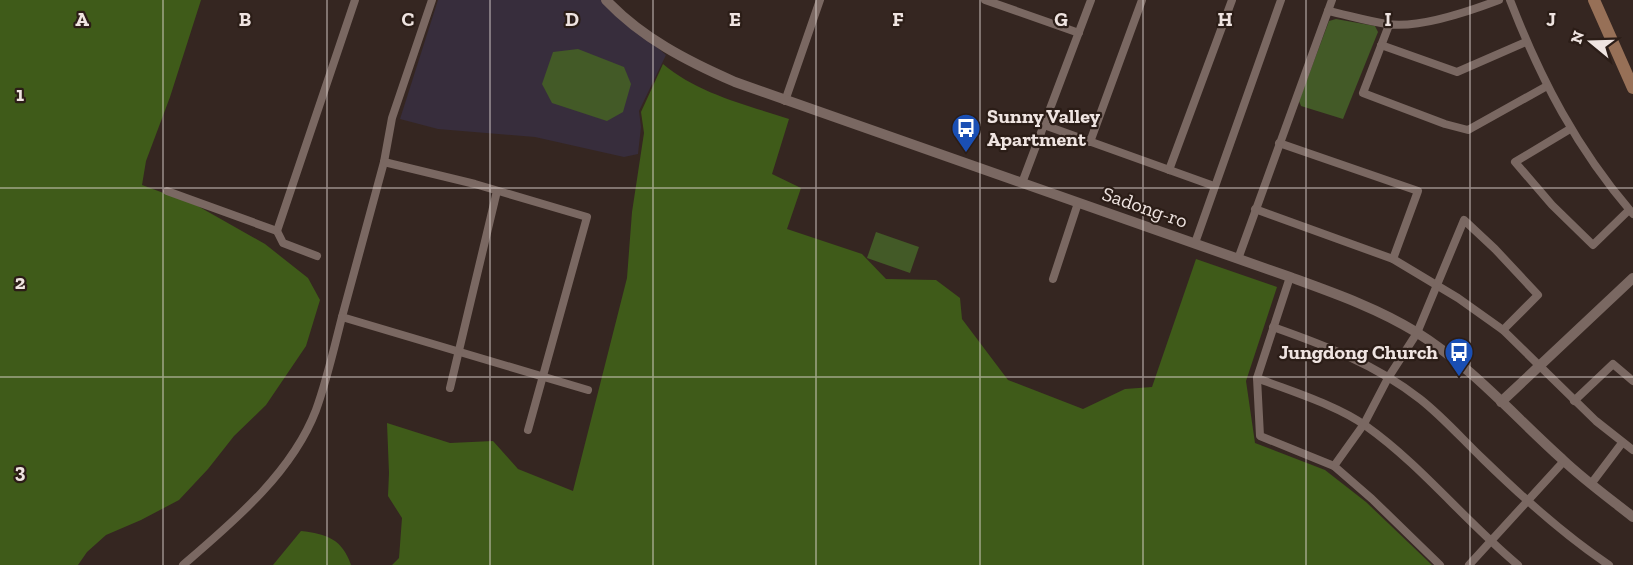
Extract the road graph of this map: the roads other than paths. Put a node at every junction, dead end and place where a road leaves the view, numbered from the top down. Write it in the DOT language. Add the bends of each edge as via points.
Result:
graph roads {
  1 [pos="355,0"];
  2 [pos="432,0"];
  3 [pos="606,0"];
  4 [pos="820,0"];
  5 [pos="985,0"];
  6 [pos="1091,0"];
  7 [pos="1142,0"];
  8 [pos="1232,0"];
  9 [pos="1281,0"];
  10 [pos="1332,0"];
  11 [pos="1499,0"];
  12 [pos="1510,0"];
  13 [pos="1594,0"];
  14 [pos="1328,11"];
  15 [pos="1389,25"];
  16 [pos="1079,33"];
  17 [pos="1526,42"];
  18 [pos="1381,45"];
  19 [pos="1631,80"];
  20 [pos="1547,86"];
  21 [pos="785,101"];
  22 [pos="1044,125"];
  23 [pos="1570,129"];
  24 [pos="1090,142"];
  25 [pos="1279,143"];
  26 [pos="384,162"];
  27 [pos="1169,170"];
  28 [pos="1022,183"];
  29 [pos="1214,186"];
  30 [pos="497,190"];
  31 [pos="167,192"];
  32 [pos="1078,203"];
  33 [pos="1255,209"];
  34 [pos="1631,212"];
  35 [pos="277,231"];
  36 [pos="1195,243"];
  37 [pos="317,256"];
  38 [pos="1238,259"];
  39 [pos="1393,260"];
  40 [pos="1290,277"];
  41 [pos="1633,278"];
  42 [pos="1053,279"];
  43 [pos="1437,285"];
  44 [pos="342,317"];
  45 [pos="1273,327"];
  46 [pos="1503,330"];
  47 [pos="1418,333"];
  48 [pos="459,352"];
  49 [pos="1539,367"];
  50 [pos="543,377"];
  51 [pos="1257,378"];
  52 [pos="1388,378"];
  53 [pos="1633,381"];
  54 [pos="450,388"];
  55 [pos="588,390"];
  56 [pos="1574,401"];
  57 [pos="1501,402"];
  58 [pos="1364,424"];
  59 [pos="528,430"];
  60 [pos="1623,442"];
  61 [pos="1633,450"];
  62 [pos="1564,461"];
  63 [pos="1334,466"];
  64 [pos="1591,484"];
  65 [pos="1528,500"];
  66 [pos="1633,517"];
  67 [pos="1490,542"];
  68 [pos="183,565"];
  69 [pos="1440,565"];
  70 [pos="1469,565"];
  71 [pos="1518,565"];
  72 [pos="1609,565"];
  1 -- 35 [label="street"];
  2 -- 26 [label="street" via="392,118"];
  3 -- 21 [label="street, Sadong-ro" via="635,28 675,54"];
  4 -- 21 [label="street"];
  5 -- 16 [label="street"];
  6 -- 16 [label="street"];
  7 -- 24 [label="street"];
  8 -- 27 [label="street"];
  9 -- 29 [label="street"];
  10 -- 14 [label="street"];
  11 -- 15 [label="street" via="1466,13"];
  12 -- 17 [label="street"];
  13 -- 19 [label="main road"];
  14 -- 15 [label="street"];
  14 -- 25 [label="street"];
  15 -- 18 [label="street"];
  16 -- 22 [label="street"];
  17 -- 18 [label="street" via="1457,72"];
  17 -- 20 [label="street"];
  18 -- 20 [label="street" via="1363,93 1468,130"];
  20 -- 23 [label="street"];
  21 -- 28 [label="street, Sadong-ro"];
  22 -- 24 [label="street"];
  22 -- 28 [label="street"];
  23 -- 34 [label="street"];
  23 -- 34 [label="street" via="1515,162 1593,245"];
  24 -- 27 [label="street"];
  25 -- 33 [label="street"];
  25 -- 39 [label="street" via="1418,191"];
  26 -- 30 [label="street"];
  26 -- 44 [label="street"];
  27 -- 29 [label="street"];
  28 -- 32 [label="street, Sadong-ro"];
  29 -- 36 [label="street"];
  30 -- 48 [label="street"];
  30 -- 50 [label="street" via="587,217"];
  31 -- 35 [label="street"];
  32 -- 36 [label="street, Sadong-ro"];
  32 -- 42 [label="street"];
  33 -- 38 [label="street"];
  33 -- 39 [label="street"];
  35 -- 37 [label="street" via="283,243"];
  36 -- 38 [label="street, Sadong-ro"];
  38 -- 40 [label="street, Sadong-ro"];
  39 -- 43 [label="street"];
  40 -- 45 [label="street"];
  40 -- 47 [label="street, Sadong-ro" via="1348,298"];
  41 -- 49 [label="street"];
  43 -- 46 [label="street"];
  43 -- 46 [label="street" via="1464,220 1538,294"];
  43 -- 47 [label="street"];
  44 -- 48 [label="street"];
  44 -- 68 [label="street" via="316,410 281,472"];
  45 -- 51 [label="street"];
  45 -- 52 [label="street" via="1354,359"];
  46 -- 49 [label="street"];
  47 -- 52 [label="street"];
  47 -- 57 [label="street, Sadong-ro" via="1459,363"];
  48 -- 50 [label="street"];
  48 -- 54 [label="street"];
  49 -- 56 [label="street"];
  49 -- 57 [label="street"];
  50 -- 55 [label="street"];
  50 -- 59 [label="street"];
  51 -- 58 [label="street"];
  51 -- 63 [label="street" via="1260,436"];
  52 -- 58 [label="street"];
  52 -- 65 [label="street" via="1421,400"];
  53 -- 56 [label="street" via="1613,364"];
  56 -- 60 [label="street"];
  57 -- 62 [label="street, Sadong-ro"];
  58 -- 63 [label="street"];
  58 -- 67 [label="street"];
  60 -- 61 [label="street"];
  60 -- 64 [label="street"];
  62 -- 64 [label="street, Sadong-ro"];
  62 -- 65 [label="street"];
  63 -- 69 [label="street"];
  64 -- 66 [label="street, Sadong-ro"];
  65 -- 67 [label="street"];
  65 -- 72 [label="street"];
  67 -- 70 [label="street"];
  67 -- 71 [label="street"];
}
